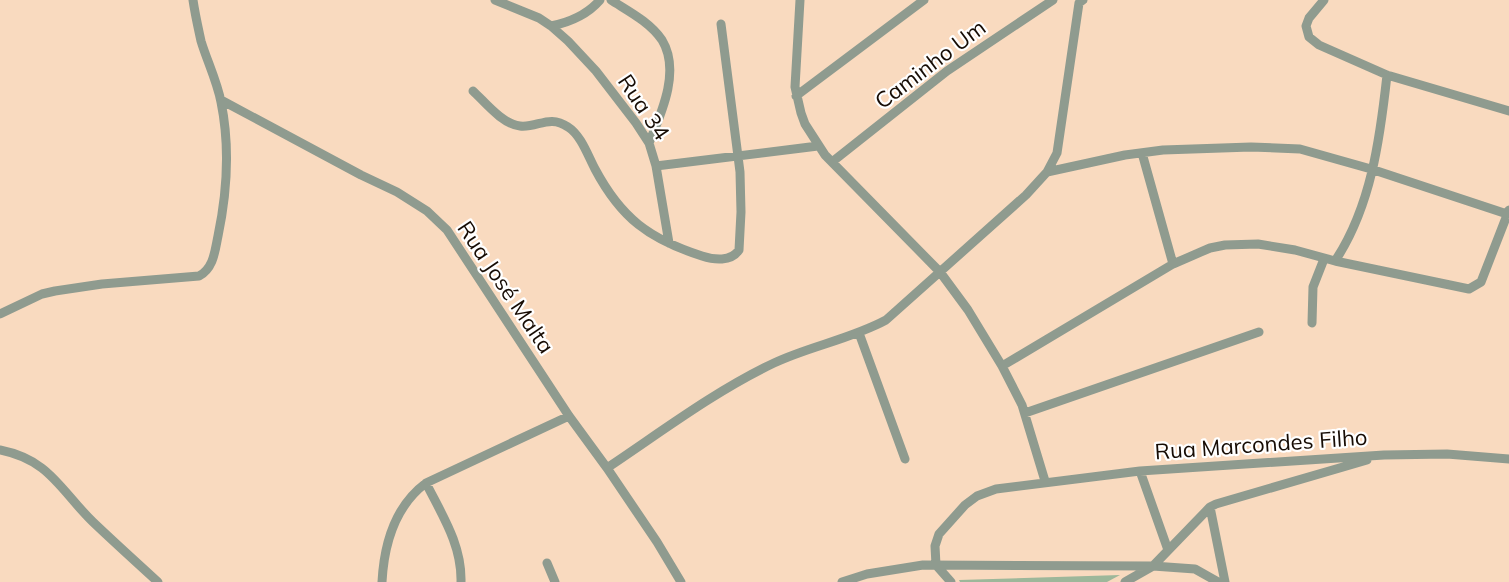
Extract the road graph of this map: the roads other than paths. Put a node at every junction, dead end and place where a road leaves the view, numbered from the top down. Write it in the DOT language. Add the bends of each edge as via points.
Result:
graph roads {
  1 [pos="193,0"];
  2 [pos="495,0"];
  3 [pos="600,0"];
  4 [pos="611,0"];
  5 [pos="800,0"];
  6 [pos="924,0"];
  7 [pos="1053,0"];
  8 [pos="1324,0"];
  9 [pos="1079,1"];
  10 [pos="721,24"];
  11 [pos="551,26"];
  12 [pos="1387,75"];
  13 [pos="473,91"];
  14 [pos="796,96"];
  15 [pos="220,100"];
  16 [pos="1509,111"];
  17 [pos="650,143"];
  18 [pos="818,146"];
  19 [pos="1142,153"];
  20 [pos="738,155"];
  21 [pos="832,162"];
  22 [pos="656,166"];
  23 [pos="1371,170"];
  24 [pos="1047,172"];
  25 [pos="1508,212"];
  26 [pos="669,243"];
  27 [pos="1324,259"];
  28 [pos="1335,261"];
  29 [pos="1173,264"];
  30 [pos="940,272"];
  31 [pos="0,314"];
  32 [pos="1312,323"];
  33 [pos="1259,332"];
  34 [pos="859,333"];
  35 [pos="1002,366"];
  36 [pos="1025,413"];
  37 [pos="569,416"];
  38 [pos="0,450"];
  39 [pos="1384,455"];
  40 [pos="905,459"];
  41 [pos="1509,459"];
  42 [pos="607,468"];
  43 [pos="1140,471"];
  44 [pos="1045,481"];
  45 [pos="426,483"];
  46 [pos="1210,507"];
  47 [pos="1168,550"];
  48 [pos="547,563"];
  49 [pos="936,565"];
  50 [pos="1153,566"];
  51 [pos="158,582"];
  52 [pos="381,582"];
  53 [pos="461,582"];
  54 [pos="555,582"];
  55 [pos="681,582"];
  56 [pos="843,582"];
  57 [pos="951,582"];
  58 [pos="1125,582"];
  59 [pos="1218,582"];
  60 [pos="1225,582"];
  1 -- 15 [label="street"];
  2 -- 11 [label="street, Rua 34"];
  3 -- 11 [label="street" via="581,16"];
  4 -- 17 [label="street" via="655,32 669,61 663,105"];
  5 -- 14 [label="street"];
  6 -- 14 [label="street"];
  7 -- 21 [label="street, Caminho Um" via="947,71"];
  8 -- 12 [label="street" via="1306,26 1313,41"];
  9 -- 24 [label="street" via="1057,153"];
  10 -- 20 [label="street"];
  11 -- 17 [label="street, Rua 34" via="596,71"];
  12 -- 16 [label="street"];
  12 -- 23 [label="street"];
  13 -- 26 [label="street" via="509,123 529,126 548,120 573,130 627,216"];
  14 -- 18 [label="street" via="805,124"];
  15 -- 31 [label="street" via="226,153 221,218 213,259 205,273 55,291"];
  15 -- 37 [label="street, Rua José Malta" via="427,211 447,230"];
  17 -- 22 [label="street, Rua 34"];
  18 -- 20 [label="street, Rua 34"];
  18 -- 21 [label="street"];
  19 -- 23 [label="street" via="1196,148 1281,148 1320,154"];
  19 -- 24 [label="street"];
  19 -- 29 [label="street"];
  20 -- 22 [label="street, Rua 34"];
  20 -- 26 [label="street" via="741,212 736,254 724,259 707,258"];
  21 -- 30 [label="street"];
  22 -- 26 [label="street"];
  23 -- 25 [label="street"];
  23 -- 28 [label="street" via="1352,233"];
  24 -- 30 [label="street"];
  25 -- 28 [label="street" via="1484,277 1479,285 1465,289"];
  27 -- 28 [label="street"];
  27 -- 29 [label="street" via="1295,250 1236,244 1210,248"];
  27 -- 32 [label="street" via="1313,287"];
  29 -- 35 [label="street"];
  30 -- 34 [label="street" via="895,313"];
  30 -- 35 [label="street"];
  33 -- 36 [label="street"];
  34 -- 40 [label="street"];
  34 -- 42 [label="street" via="798,353 755,373"];
  35 -- 36 [label="street"];
  36 -- 44 [label="street"];
  37 -- 42 [label="street, Rua José Malta"];
  37 -- 45 [label="street"];
  38 -- 51 [label="street" via="43,467 91,520"];
  39 -- 41 [label="street, Rua Marcondes Filho" via="1447,454"];
  39 -- 43 [label="street, Rua Marcondes Filho"];
  39 -- 46 [label="street, Rua Marcondes Filho"];
  42 -- 55 [label="street, Rua José Malta"];
  43 -- 44 [label="street, Rua Marcondes Filho"];
  43 -- 47 [label="street"];
  44 -- 49 [label="street, Rua Marcondes Filho" via="996,489 965,505 937,538"];
  45 -- 52 [label="street" via="413,494 391,529"];
  45 -- 53 [label="street" via="458,549"];
  46 -- 47 [label="street"];
  46 -- 60 [label="street"];
  47 -- 50 [label="street"];
  48 -- 54 [label="street"];
  49 -- 50 [label="street"];
  49 -- 56 [label="street" via="867,574"];
  49 -- 57 [label="street"];
  50 -- 58 [label="street"];
  50 -- 59 [label="street" via="1195,570"];
}
